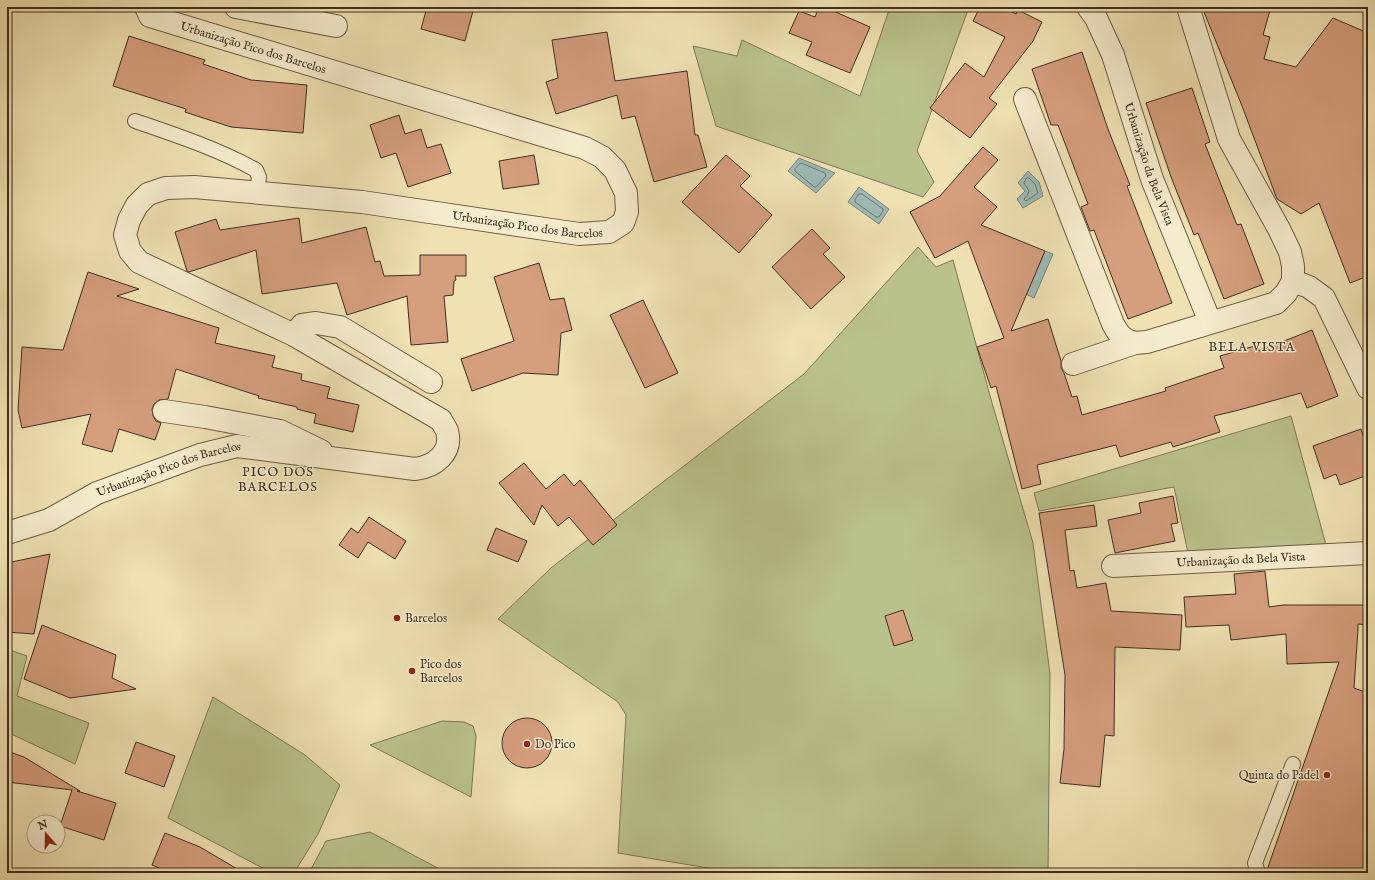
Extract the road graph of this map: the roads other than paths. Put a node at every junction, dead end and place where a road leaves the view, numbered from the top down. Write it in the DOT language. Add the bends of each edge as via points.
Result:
graph roads {
  1 [pos="146,7"];
  2 [pos="236,7"];
  3 [pos="1088,7"];
  4 [pos="1188,7"];
  5 [pos="336,26"];
  6 [pos="1025,99"];
  7 [pos="135,121"];
  8 [pos="257,192"];
  9 [pos="1293,281"];
  10 [pos="1210,322"];
  11 [pos="294,335"];
  12 [pos="1134,343"];
  13 [pos="1073,364"];
  14 [pos="431,382"];
  15 [pos="1368,388"];
  16 [pos="164,411"];
  17 [pos="339,459"];
  18 [pos="7,533"];
  19 [pos="1368,553"];
  20 [pos="1113,566"];
  21 [pos="1293,764"];
  22 [pos="1258,873"];
  1 -- 8 [label="street, Urbanização Pico dos Barcelos" via="150,16 585,148 602,157 615,170 626,193 627,212 623,223 609,232 579,234 362,202"];
  2 -- 5 [label="street"];
  3 -- 10 [label="street, Urbanização da Bela Vista" via="1096,18 1113,55 1152,179"];
  4 -- 9 [label="street" via="1229,139 1290,252"];
  6 -- 12 [label="street" via="1113,324 1118,334"];
  7 -- 8 [label="lane" via="188,139 256,170 259,177"];
  8 -- 11 [label="street, Urbanização Pico dos Barcelos" via="194,187 166,188 148,194 137,205 128,220 125,235 130,251 139,262"];
  9 -- 10 [label="street" via="1286,293 1276,302"];
  9 -- 15 [label="street" via="1309,287 1324,298"];
  10 -- 12 [label="street" via="1147,342"];
  11 -- 14 [label="street" via="302,324 316,323 340,327"];
  11 -- 17 [label="street, Urbanização Pico dos Barcelos" via="441,420 447,431 448,443 442,457 426,468 415,469"];
  12 -- 13 [label="street"];
  16 -- 17 [label="street, Urbanização Pico dos Barcelos" via="280,431"];
  17 -- 18 [label="street, Urbanização Pico dos Barcelos" via="237,446 200,455 97,493 49,520"];
  19 -- 20 [label="street, Urbanização da Bela Vista"];
  21 -- 22 [label="lane" via="1255,862"];
}
